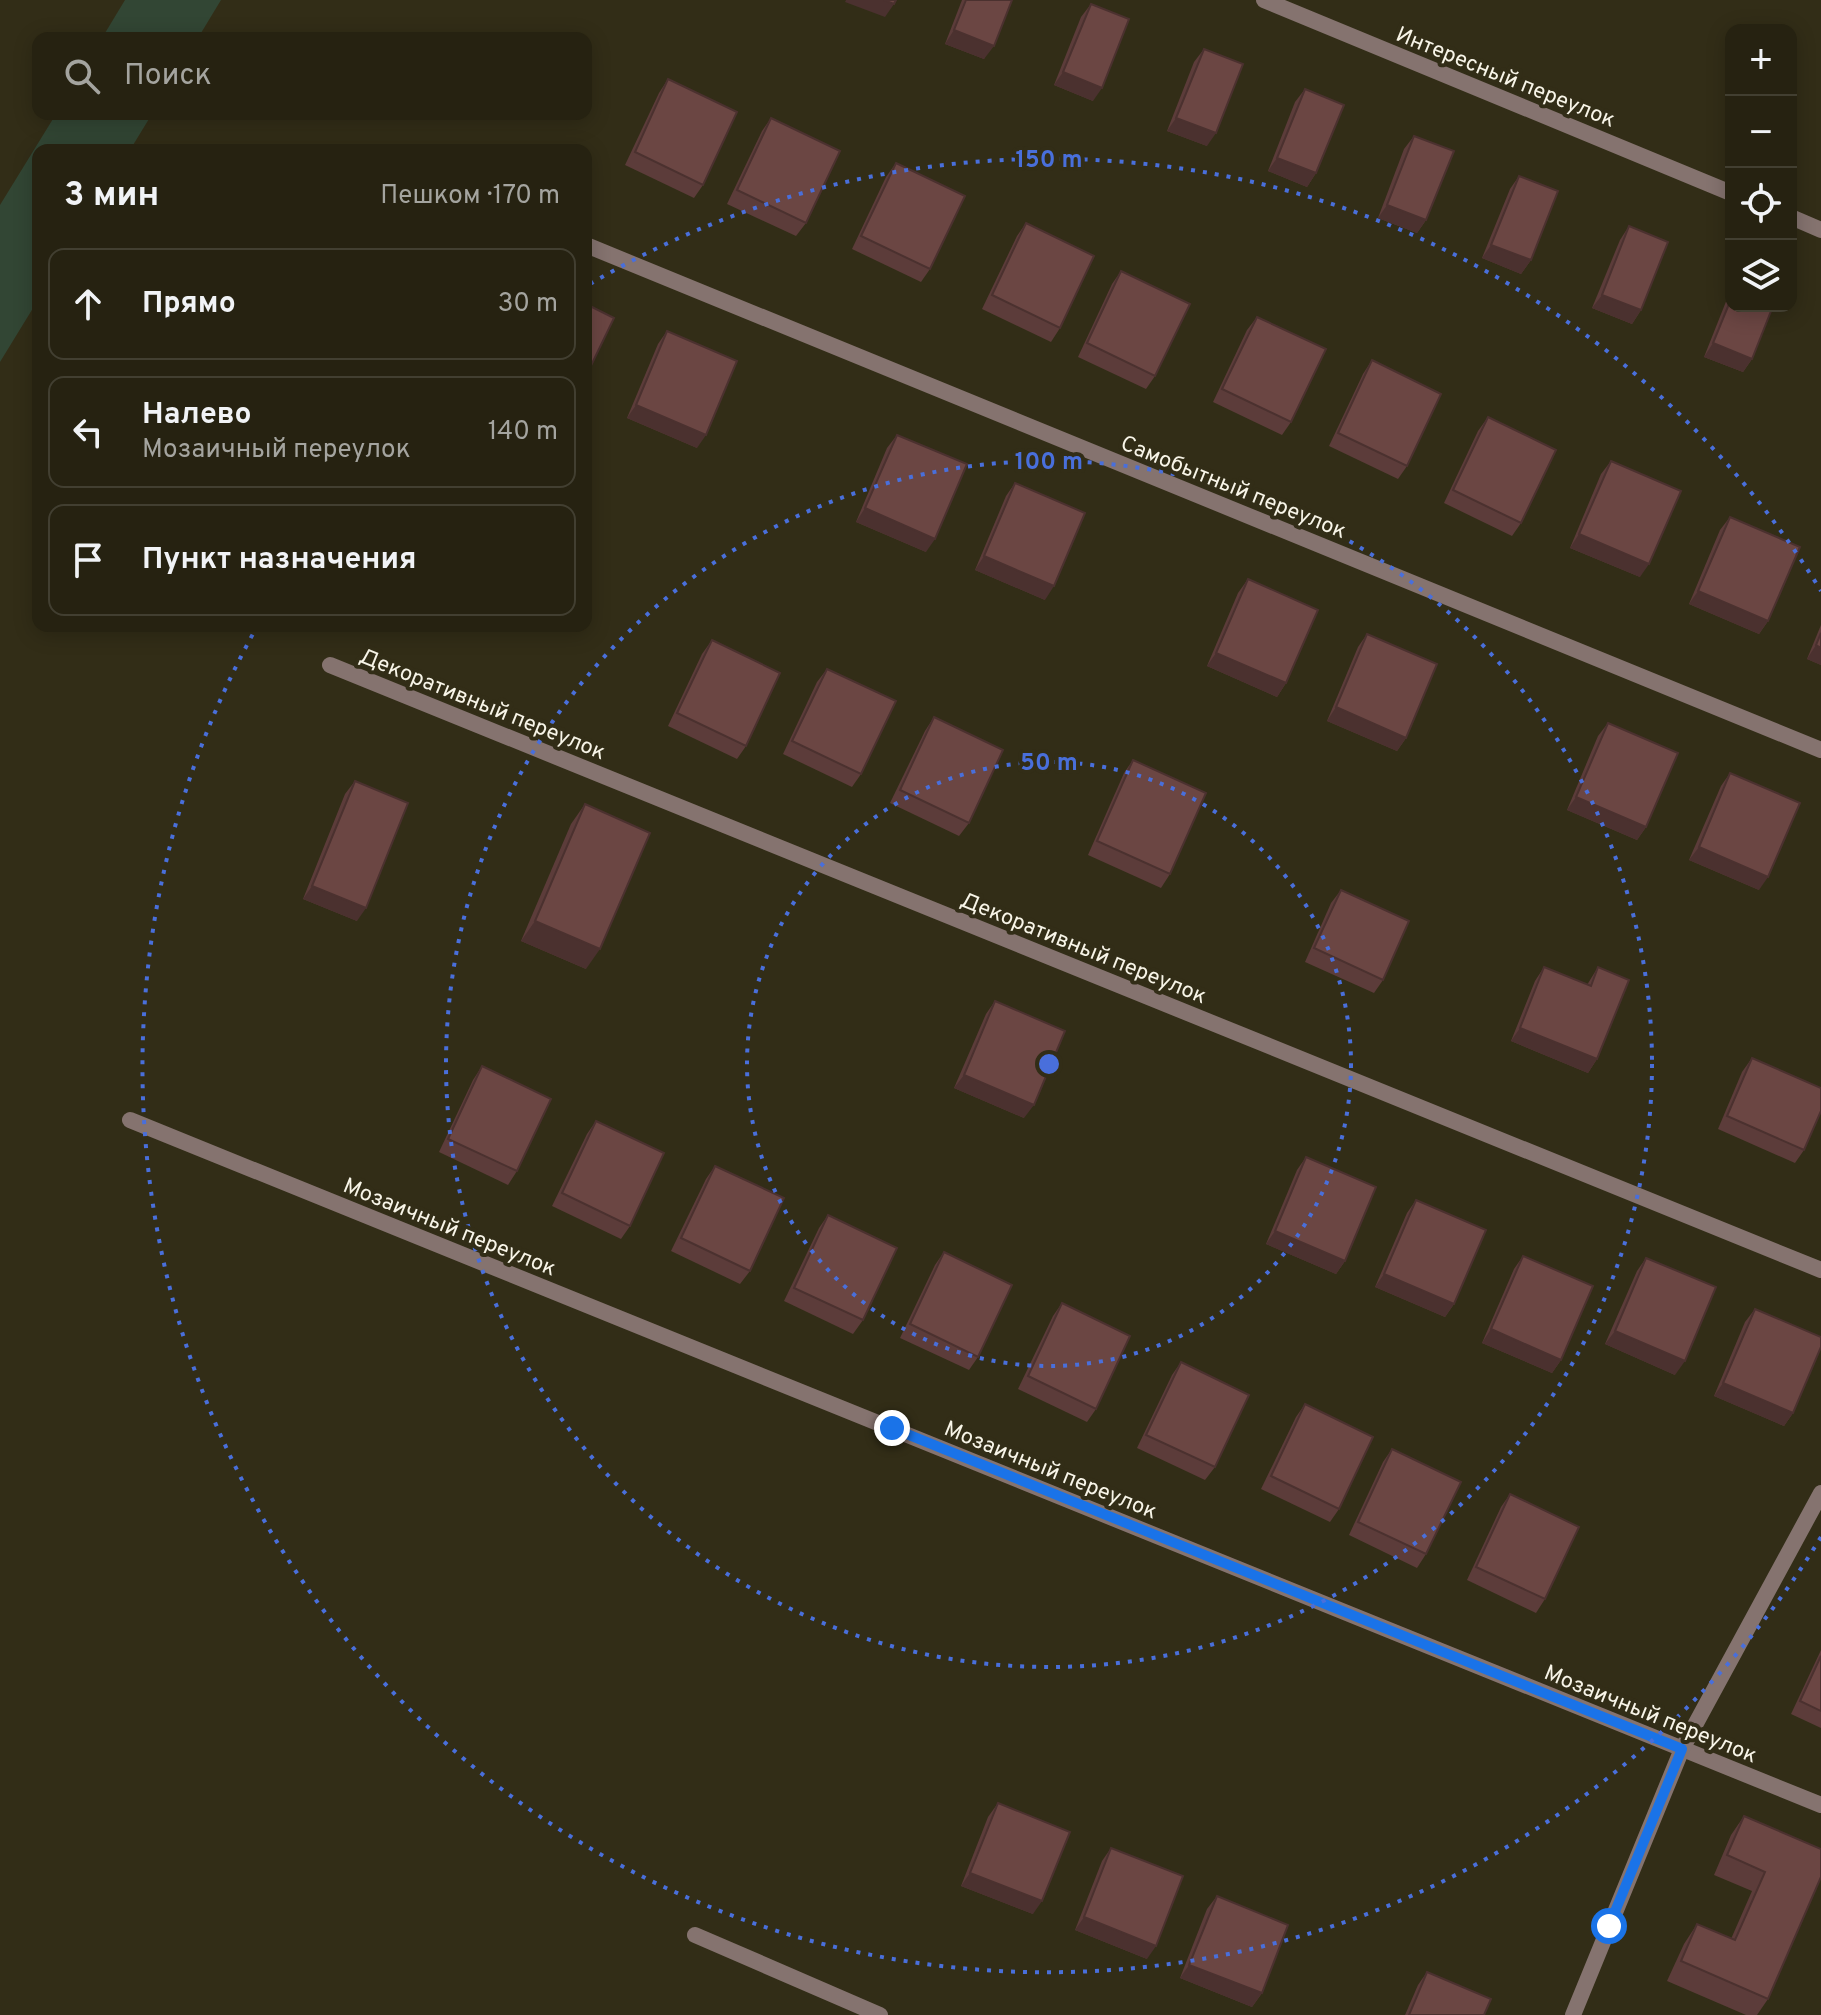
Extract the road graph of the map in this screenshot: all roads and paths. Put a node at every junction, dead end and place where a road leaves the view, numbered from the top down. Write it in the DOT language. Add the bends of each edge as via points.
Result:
graph roads {
  1 [pos="1264,0"];
  2 [pos="1725,191"];
  3 [pos="1797,220"];
  4 [pos="1821,230"];
  5 [pos="592,247"];
  6 [pos="330,665"];
  7 [pos="1821,750"];
  8 [pos="130,1120"];
  9 [pos="1821,1270"];
  10 [pos="1821,1493"];
  11 [pos="1682,1749"];
  12 [pos="1821,1805"];
  13 [pos="695,1935"];
  14 [pos="880,2015"];
  15 [pos="1573,2015"];
  1 -- 2 [label="street, Интересный переулок"];
  3 -- 4 [label="street"];
  5 -- 7 [label="street, Самобытный переулок"];
  6 -- 9 [label="street, Декоративный переулок"];
  8 -- 11 [label="street, Мозаичный переулок"];
  10 -- 11 [label="street"];
  11 -- 12 [label="street, Мозаичный переулок"];
  11 -- 15 [label="street"];
  13 -- 14 [label="street"];
}
